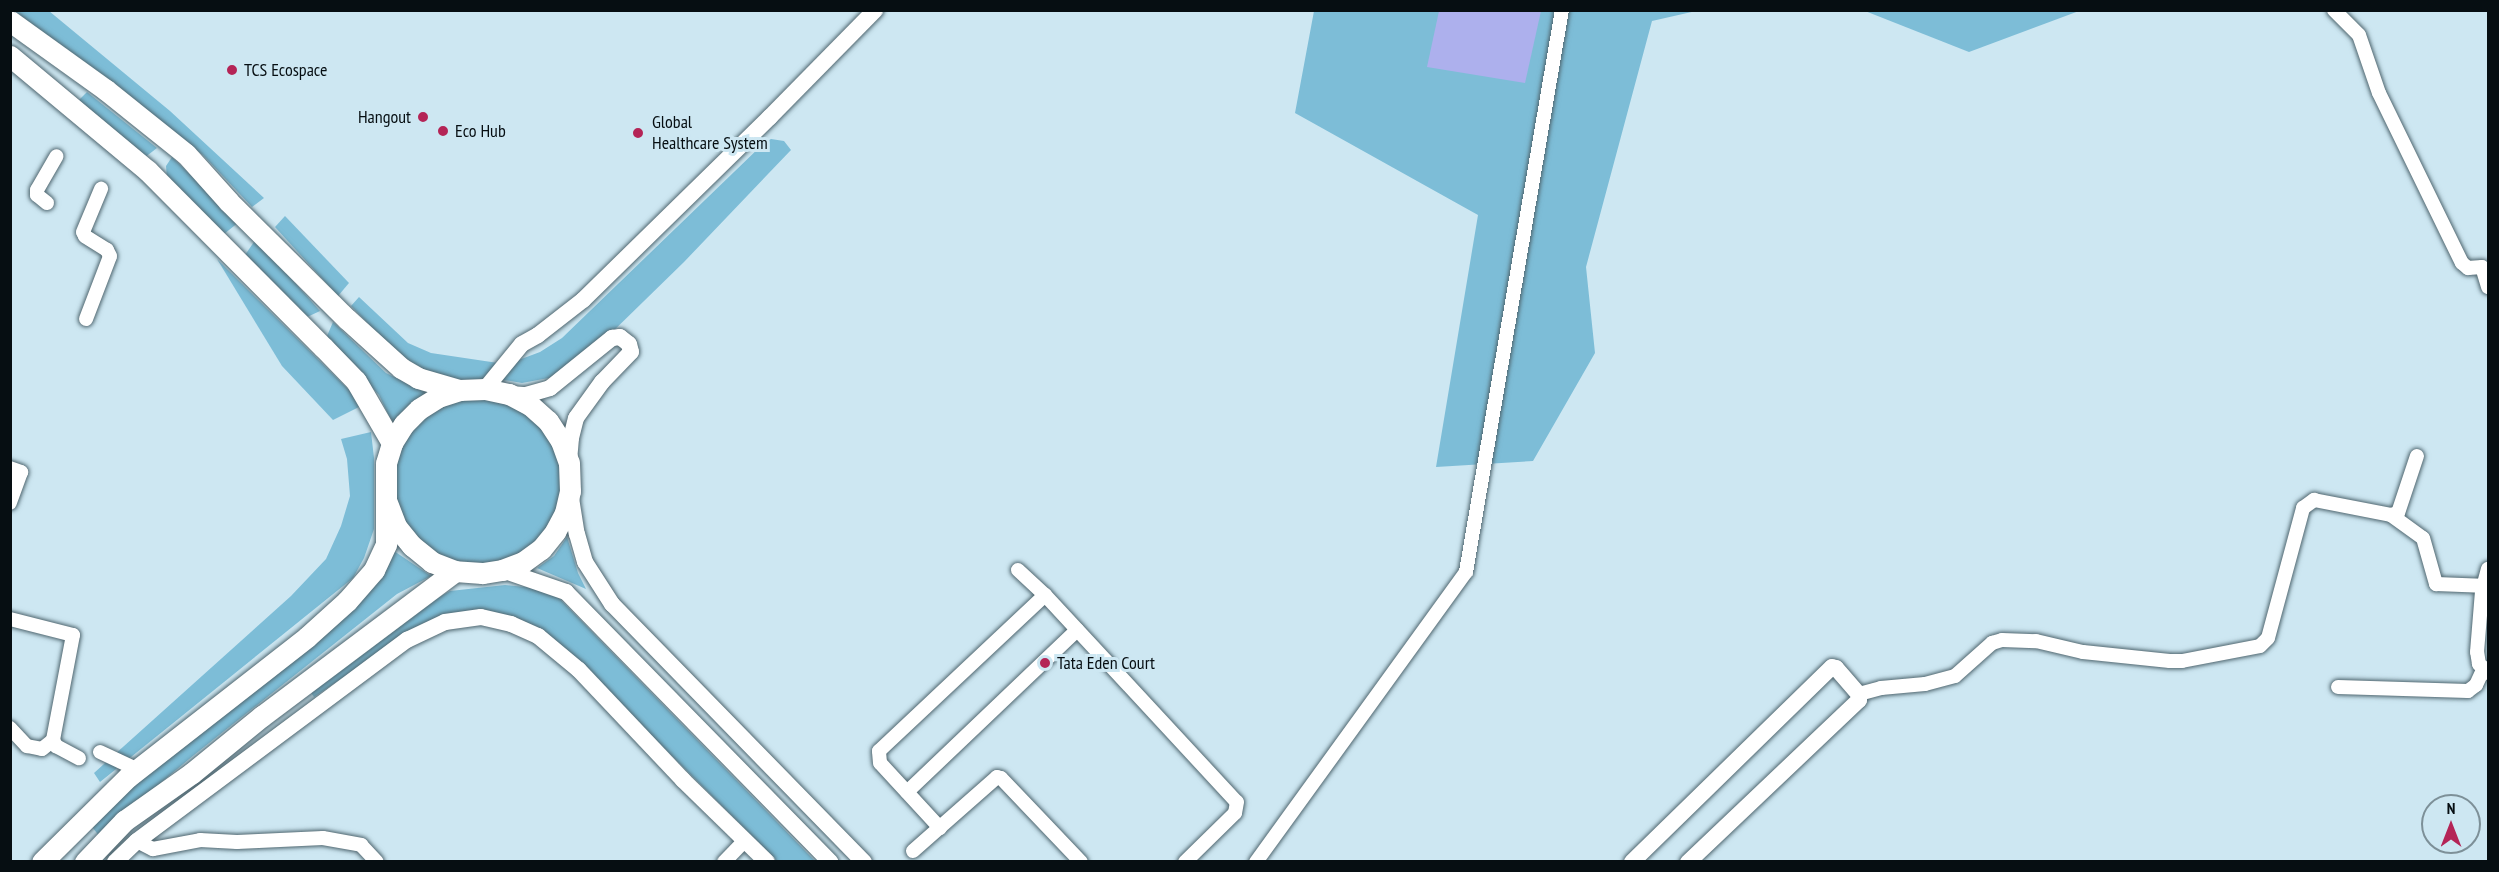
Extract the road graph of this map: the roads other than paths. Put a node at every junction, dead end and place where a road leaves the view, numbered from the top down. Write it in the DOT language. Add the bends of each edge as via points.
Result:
graph roads {
  1 [pos="875,10"];
  2 [pos="1562,10"];
  3 [pos="2334,10"];
  4 [pos="10,21"];
  5 [pos="10,56"];
  6 [pos="57,156"];
  7 [pos="101,189"];
  8 [pos="47,203"];
  9 [pos="2488,287"];
  10 [pos="86,319"];
  11 [pos="485,389"];
  12 [pos="459,390"];
  13 [pos="509,394"];
  14 [pos="392,443"];
  15 [pos="2417,456"];
  16 [pos="569,463"];
  17 [pos="10,468"];
  18 [pos="570,491"];
  19 [pos="10,503"];
  20 [pos="387,503"];
  21 [pos="2391,515"];
  22 [pos="2488,569"];
  23 [pos="502,570"];
  24 [pos="1018,570"];
  25 [pos="455,571"];
  26 [pos="2486,586"];
  27 [pos="1045,595"];
  28 [pos="10,619"];
  29 [pos="1077,630"];
  30 [pos="2486,671"];
  31 [pos="2338,687"];
  32 [pos="297,690"];
  33 [pos="1859,694"];
  34 [pos="311,710"];
  35 [pos="10,728"];
  36 [pos="53,740"];
  37 [pos="100,752"];
  38 [pos="79,758"];
  39 [pos="138,770"];
  40 [pos="907,792"];
  41 [pos="940,828"];
  42 [pos="745,840"];
  43 [pos="137,841"];
  44 [pos="913,851"];
  45 [pos="42,861"];
  46 [pos="85,861"];
  47 [pos="116,861"];
  48 [pos="377,861"];
  49 [pos="724,861"];
  50 [pos="767,861"];
  51 [pos="830,861"];
  52 [pos="864,861"];
  53 [pos="1081,861"];
  54 [pos="1185,861"];
  55 [pos="1256,861"];
  56 [pos="1632,861"];
  57 [pos="1688,861"];
  1 -- 11 [label="street" via="583,300 522,344"];
  2 -- 55 [label="street" via="1466,572"];
  3 -- 9 [label="street" via="2359,35 2379,93 2462,263 2468,268 2482,267"];
  4 -- 12 [label="main road" via="186,154 244,217 401,368 418,378"];
  5 -- 14 [label="main road" via="148,171 323,347 356,381"];
  6 -- 8 [label="street" via="38,190 37,195"];
  7 -- 10 [label="street" via="83,232 110,256"];
  11 -- 12 [label="main road"];
  11 -- 13 [label="main road"];
  12 -- 14 [label="main road" via="419,409"];
  13 -- 16 [label="main road" via="548,421"];
  13 -- 16 [label="street" via="526,395 550,388 612,338 620,337 629,344 631,352 602,382 576,418"];
  14 -- 20 [label="main road" via="384,483"];
  15 -- 21 [label="street" via="2398,513"];
  16 -- 18 [label="main road"];
  17 -- 19 [label="street" via="21,472"];
  18 -- 23 [label="main road" via="565,513 541,549"];
  18 -- 52 [label="street" via="585,562 612,604"];
  20 -- 25 [label="main road" via="396,526 412,546 432,562"];
  20 -- 39 [label="main road" via="386,544 374,570 347,601 258,678"];
  21 -- 26 [label="street" via="2423,538 2436,584"];
  21 -- 33 [label="street" via="2320,500 2305,504 2268,638 2260,645 2176,661 2083,652 2036,641 2002,640 1992,643 1955,676"];
  22 -- 26 [label="street"];
  23 -- 25 [label="main road"];
  23 -- 51 [label="street" via="567,592"];
  24 -- 27 [label="street"];
  25 -- 32 [label="main road"];
  26 -- 30 [label="street" via="2477,652 2479,664"];
  27 -- 29 [label="street"];
  27 -- 40 [label="street" via="879,751 880,763"];
  28 -- 36 [label="street" via="74,637"];
  29 -- 40 [label="street"];
  29 -- 54 [label="street" via="1237,802 1235,813"];
  30 -- 31 [label="street" via="2468,691"];
  32 -- 34 [label="street"];
  32 -- 46 [label="main road" via="124,821"];
  33 -- 56 [label="street" via="1832,667"];
  33 -- 57 [label="street" via="1859,700"];
  34 -- 42 [label="street" via="407,640 445,622 481,617 511,624 538,636 579,670"];
  34 -- 43 [label="street"];
  35 -- 36 [label="street" via="27,746 42,749"];
  36 -- 38 [label="street" via="56,746"];
  37 -- 39 [label="street"];
  39 -- 45 [label="main road" via="103,799"];
  40 -- 41 [label="street"];
  41 -- 44 [label="street"];
  41 -- 53 [label="street" via="999,777"];
  42 -- 49 [label="street"];
  42 -- 50 [label="street"];
  43 -- 47 [label="street"];
  43 -- 48 [label="street" via="153,849 200,840 237,843 323,838 361,845"];
}
